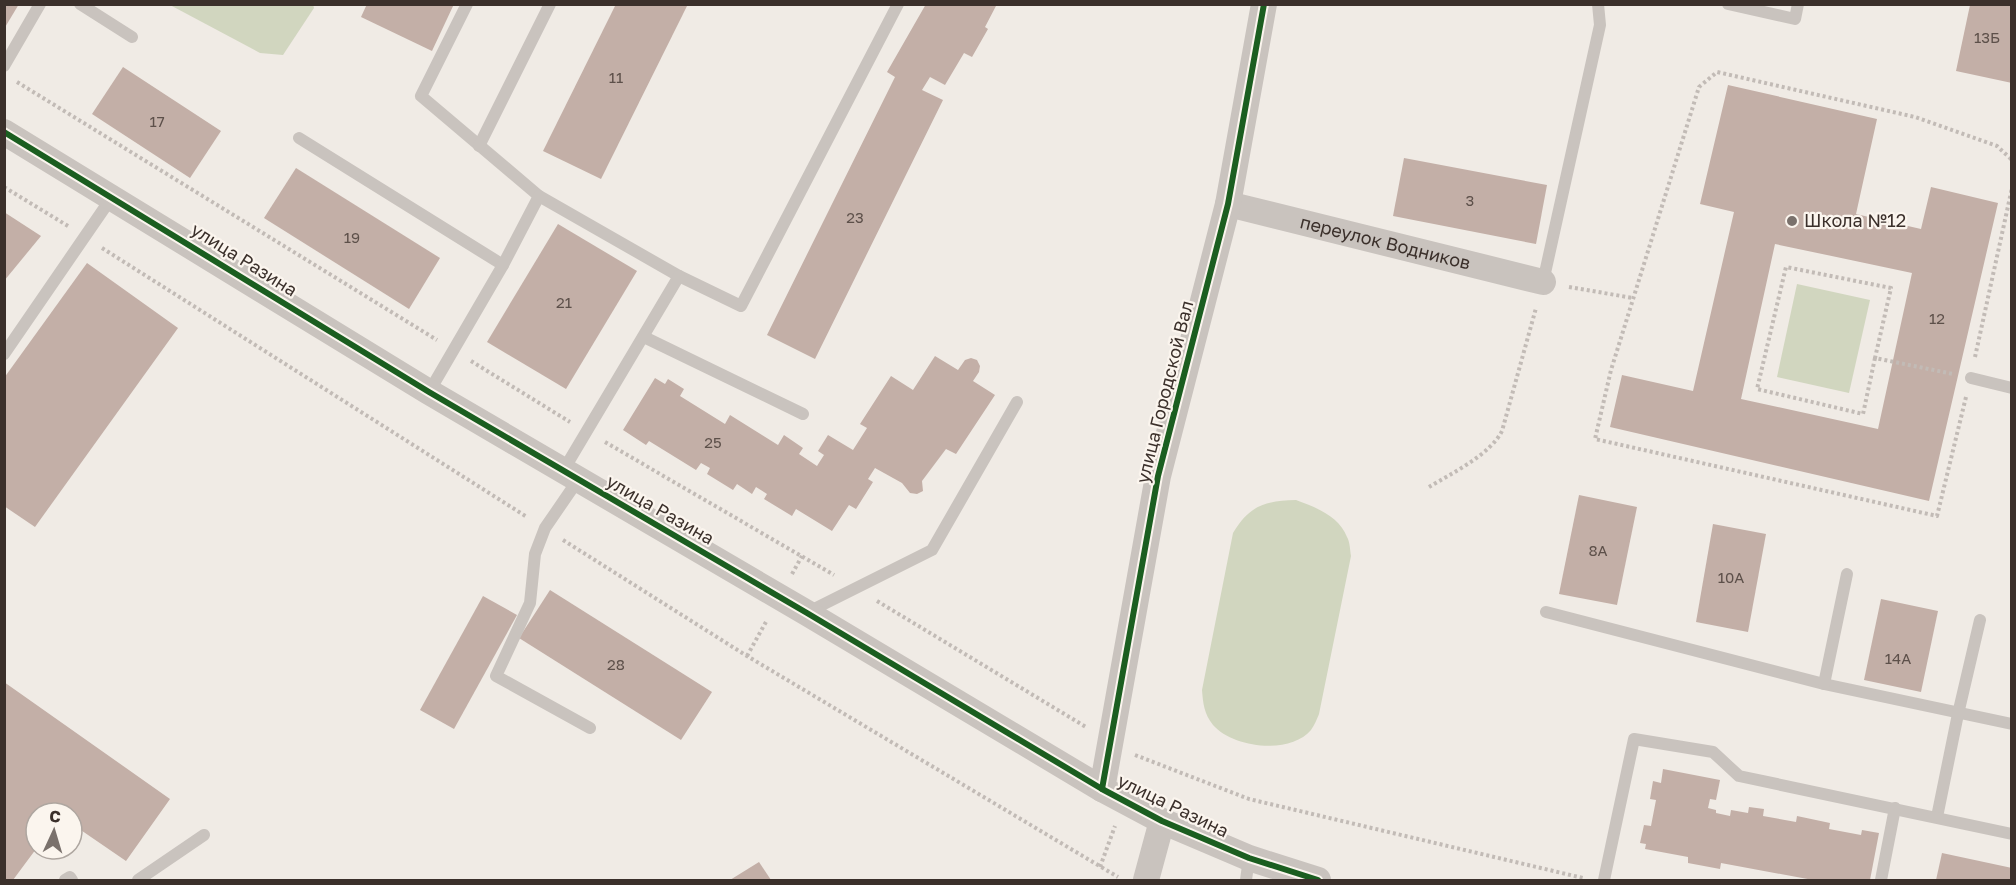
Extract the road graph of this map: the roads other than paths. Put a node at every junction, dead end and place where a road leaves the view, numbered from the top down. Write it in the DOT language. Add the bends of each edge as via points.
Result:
graph roads {
  1 [pos="40,4"];
  2 [pos="80,4"];
  3 [pos="466,4"];
  4 [pos="550,4"];
  5 [pos="897,4"];
  6 [pos="1264,4"];
  7 [pos="1598,4"];
  8 [pos="1728,4"];
  9 [pos="1798,4"];
  10 [pos="132,36"];
  11 [pos="4,66"];
  12 [pos="4,132"];
  13 [pos="298,138"];
  14 [pos="479,146"];
  15 [pos="539,196"];
  16 [pos="112,197"];
  17 [pos="1228,204"];
  18 [pos="503,265"];
  19 [pos="679,276"];
  20 [pos="1543,282"];
  21 [pos="644,337"];
  22 [pos="4,354"];
  23 [pos="1971,378"];
  24 [pos="2012,388"];
  25 [pos="429,392"];
  26 [pos="1017,402"];
  27 [pos="803,414"];
  28 [pos="571,475"];
  29 [pos="1847,574"];
  30 [pos="1546,612"];
  31 [pos="807,613"];
  32 [pos="1980,620"];
  33 [pos="1824,684"];
  34 [pos="1958,714"];
  35 [pos="2012,724"];
  36 [pos="590,728"];
  37 [pos="1102,789"];
  38 [pos="1895,808"];
  39 [pos="1937,817"];
  40 [pos="1162,822"];
  41 [pos="2012,834"];
  42 [pos="204,835"];
  43 [pos="1248,869"];
  44 [pos="65,880"];
  45 [pos="72,880"];
  46 [pos="138,880"];
  47 [pos="1146,880"];
  48 [pos="1318,880"];
  49 [pos="1604,880"];
  50 [pos="1881,880"];
  1 -- 11 [label="lane"];
  2 -- 10 [label="lane"];
  3 -- 14 [label="lane" via="421,96"];
  4 -- 14 [label="lane"];
  5 -- 19 [label="lane" via="741,306"];
  6 -- 17 [label="street, улица Городской Вал"];
  7 -- 20 [label="lane" via="1600,25"];
  8 -- 9 [label="lane" via="1795,19"];
  12 -- 16 [label="street, улица Разина"];
  13 -- 18 [label="lane"];
  14 -- 15 [label="lane"];
  15 -- 18 [label="lane"];
  15 -- 19 [label="lane"];
  16 -- 22 [label="lane"];
  16 -- 25 [label="street, улица Разина"];
  17 -- 20 [label="street, переулок Водников"];
  17 -- 37 [label="street, улица Городской Вал" via="1158,477"];
  18 -- 25 [label="lane"];
  19 -- 21 [label="lane"];
  21 -- 27 [label="lane"];
  21 -- 28 [label="lane" via="587,432"];
  23 -- 24 [label="lane"];
  25 -- 28 [label="street, улица Разина"];
  26 -- 31 [label="lane" via="932,550"];
  28 -- 31 [label="street, улица Разина"];
  28 -- 36 [label="lane" via="535,554 530,603 496,676"];
  29 -- 33 [label="lane"];
  30 -- 33 [label="lane"];
  31 -- 37 [label="street, улица Разина"];
  32 -- 34 [label="lane"];
  33 -- 34 [label="lane"];
  34 -- 35 [label="lane"];
  34 -- 39 [label="lane"];
  37 -- 40 [label="street, улица Разина"];
  38 -- 39 [label="lane"];
  38 -- 49 [label="lane" via="1739,776 1713,752 1634,739"];
  38 -- 50 [label="lane"];
  39 -- 41 [label="lane"];
  40 -- 43 [label="street, улица Разина"];
  40 -- 47 [label="street"];
  42 -- 46 [label="lane"];
  43 -- 48 [label="street, улица Разина"];
  44 -- 45 [label="lane"];
}
